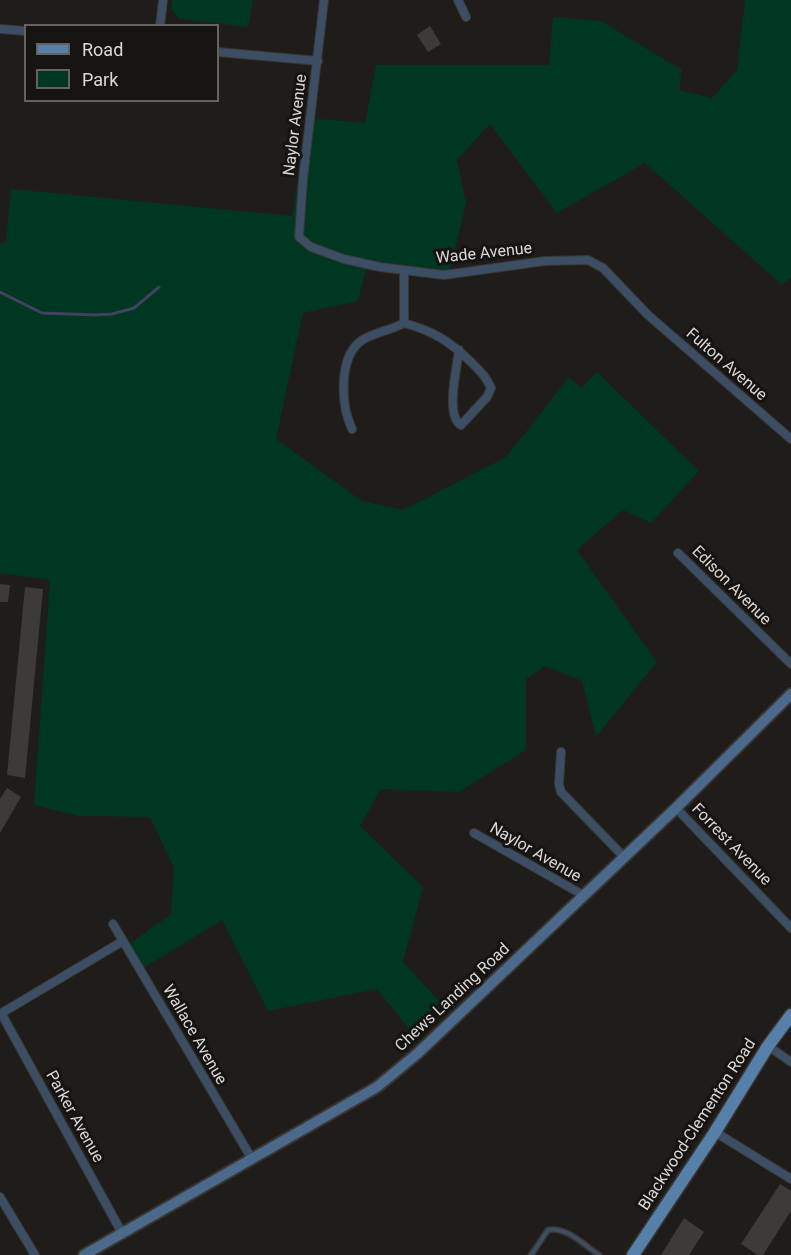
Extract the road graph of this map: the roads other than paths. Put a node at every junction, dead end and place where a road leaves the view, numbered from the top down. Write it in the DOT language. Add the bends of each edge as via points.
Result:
graph roads {
  1 [pos="163,0"];
  2 [pos="324,0"];
  3 [pos="458,0"];
  4 [pos="466,17"];
  5 [pos="160,24"];
  6 [pos="0,29"];
  7 [pos="24,32"];
  8 [pos="219,52"];
  9 [pos="318,62"];
  10 [pos="311,247"];
  11 [pos="404,270"];
  12 [pos="644,310"];
  13 [pos="404,323"];
  14 [pos="459,350"];
  15 [pos="352,429"];
  16 [pos="791,439"];
  17 [pos="678,553"];
  18 [pos="791,664"];
  19 [pos="791,694"];
  20 [pos="561,752"];
  21 [pos="676,808"];
  22 [pos="474,833"];
  23 [pos="624,857"];
  24 [pos="583,895"];
  25 [pos="113,924"];
  26 [pos="791,927"];
  27 [pos="123,941"];
  28 [pos="1,1014"];
  29 [pos="791,1014"];
  30 [pos="768,1046"];
  31 [pos="791,1062"];
  32 [pos="714,1132"];
  33 [pos="252,1159"];
  34 [pos="791,1179"];
  35 [pos="0,1197"];
  36 [pos="122,1233"];
  37 [pos="35,1255"];
  38 [pos="84,1255"];
  39 [pos="531,1255"];
  40 [pos="598,1255"];
  41 [pos="633,1255"];
  1 -- 5 [label="street"];
  2 -- 9 [label="street, Naylor Avenue"];
  3 -- 4 [label="street"];
  6 -- 7 [label="street"];
  8 -- 9 [label="street"];
  9 -- 10 [label="street, Naylor Avenue" via="299,237"];
  10 -- 11 [label="street, Wade Avenue" via="344,259"];
  11 -- 12 [label="street, Wade Avenue" via="444,275 544,261 588,260 603,268"];
  11 -- 13 [label="street"];
  12 -- 16 [label="street, Fulton Avenue"];
  13 -- 14 [label="street" via="426,329"];
  13 -- 15 [label="street" via="361,342 346,362 344,396"];
  14 -- 14 [label="street" via="486,376 491,388 461,425 453,416 452,402"];
  17 -- 18 [label="street, Edison Avenue"];
  19 -- 21 [label="street, Chews Landing Road"];
  20 -- 23 [label="street" via="561,792"];
  21 -- 23 [label="street, Chews Landing Road"];
  21 -- 26 [label="street, Forrest Avenue"];
  22 -- 24 [label="street, Naylor Avenue"];
  23 -- 24 [label="street, Chews Landing Road"];
  24 -- 33 [label="street, Chews Landing Road" via="418,1053 377,1087"];
  25 -- 27 [label="street, Wallace Avenue"];
  27 -- 28 [label="street"];
  27 -- 33 [label="street, Wallace Avenue"];
  28 -- 36 [label="street, Parker Avenue"];
  29 -- 30 [label="main road, Blackwood-Clementon Road"];
  30 -- 31 [label="street"];
  30 -- 32 [label="main road, Blackwood-Clementon Road"];
  32 -- 34 [label="street"];
  32 -- 41 [label="main road, Blackwood-Clementon Road"];
  33 -- 36 [label="street, Chews Landing Road"];
  35 -- 37 [label="street"];
  36 -- 38 [label="street, Chews Landing Road"];
  39 -- 40 [label="lane" via="548,1230 557,1228"];
}
